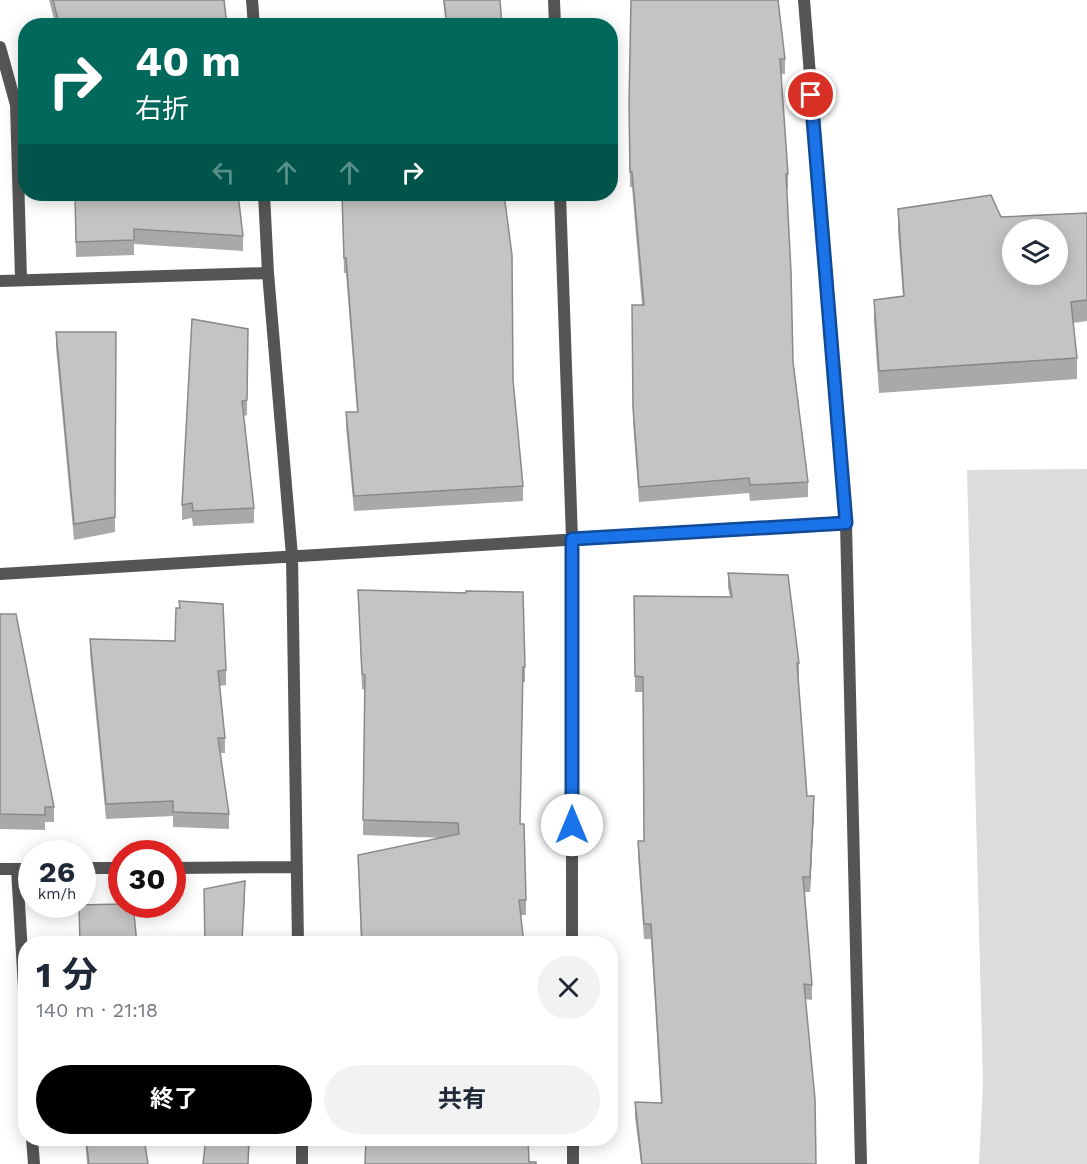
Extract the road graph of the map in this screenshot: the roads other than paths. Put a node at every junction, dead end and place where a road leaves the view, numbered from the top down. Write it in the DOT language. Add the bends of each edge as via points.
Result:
graph roads {
  1 [pos="252,0"];
  2 [pos="554,0"];
  3 [pos="804,0"];
  4 [pos="253,18"];
  5 [pos="555,18"];
  6 [pos="0,48"];
  7 [pos="18,175"];
  8 [pos="19,201"];
  9 [pos="264,201"];
  10 [pos="561,201"];
  11 [pos="268,273"];
  12 [pos="21,279"];
  13 [pos="0,280"];
  14 [pos="846,523"];
  15 [pos="572,539"];
  16 [pos="292,556"];
  17 [pos="0,574"];
  18 [pos="297,867"];
  19 [pos="186,868"];
  20 [pos="0,869"];
  21 [pos="17,869"];
  22 [pos="21,936"];
  23 [pos="298,936"];
  24 [pos="572,936"];
  25 [pos="33,1146"];
  26 [pos="302,1146"];
  27 [pos="573,1146"];
  28 [pos="34,1164"];
  29 [pos="302,1164"];
  30 [pos="573,1164"];
  31 [pos="861,1164"];
  1 -- 4 [label="street"];
  2 -- 5 [label="street"];
  3 -- 14 [label="street"];
  6 -- 7 [label="street" via="16,105"];
  8 -- 12 [label="street"];
  9 -- 11 [label="street"];
  10 -- 15 [label="street"];
  11 -- 12 [label="street"];
  11 -- 16 [label="street"];
  12 -- 13 [label="street"];
  14 -- 15 [label="street"];
  14 -- 31 [label="street"];
  15 -- 16 [label="street"];
  15 -- 24 [label="street"];
  16 -- 17 [label="street"];
  16 -- 18 [label="street"];
  18 -- 19 [label="street"];
  18 -- 23 [label="street"];
  20 -- 21 [label="street"];
  21 -- 22 [label="street"];
  25 -- 28 [label="street"];
  26 -- 29 [label="street"];
  27 -- 30 [label="street"];
}
